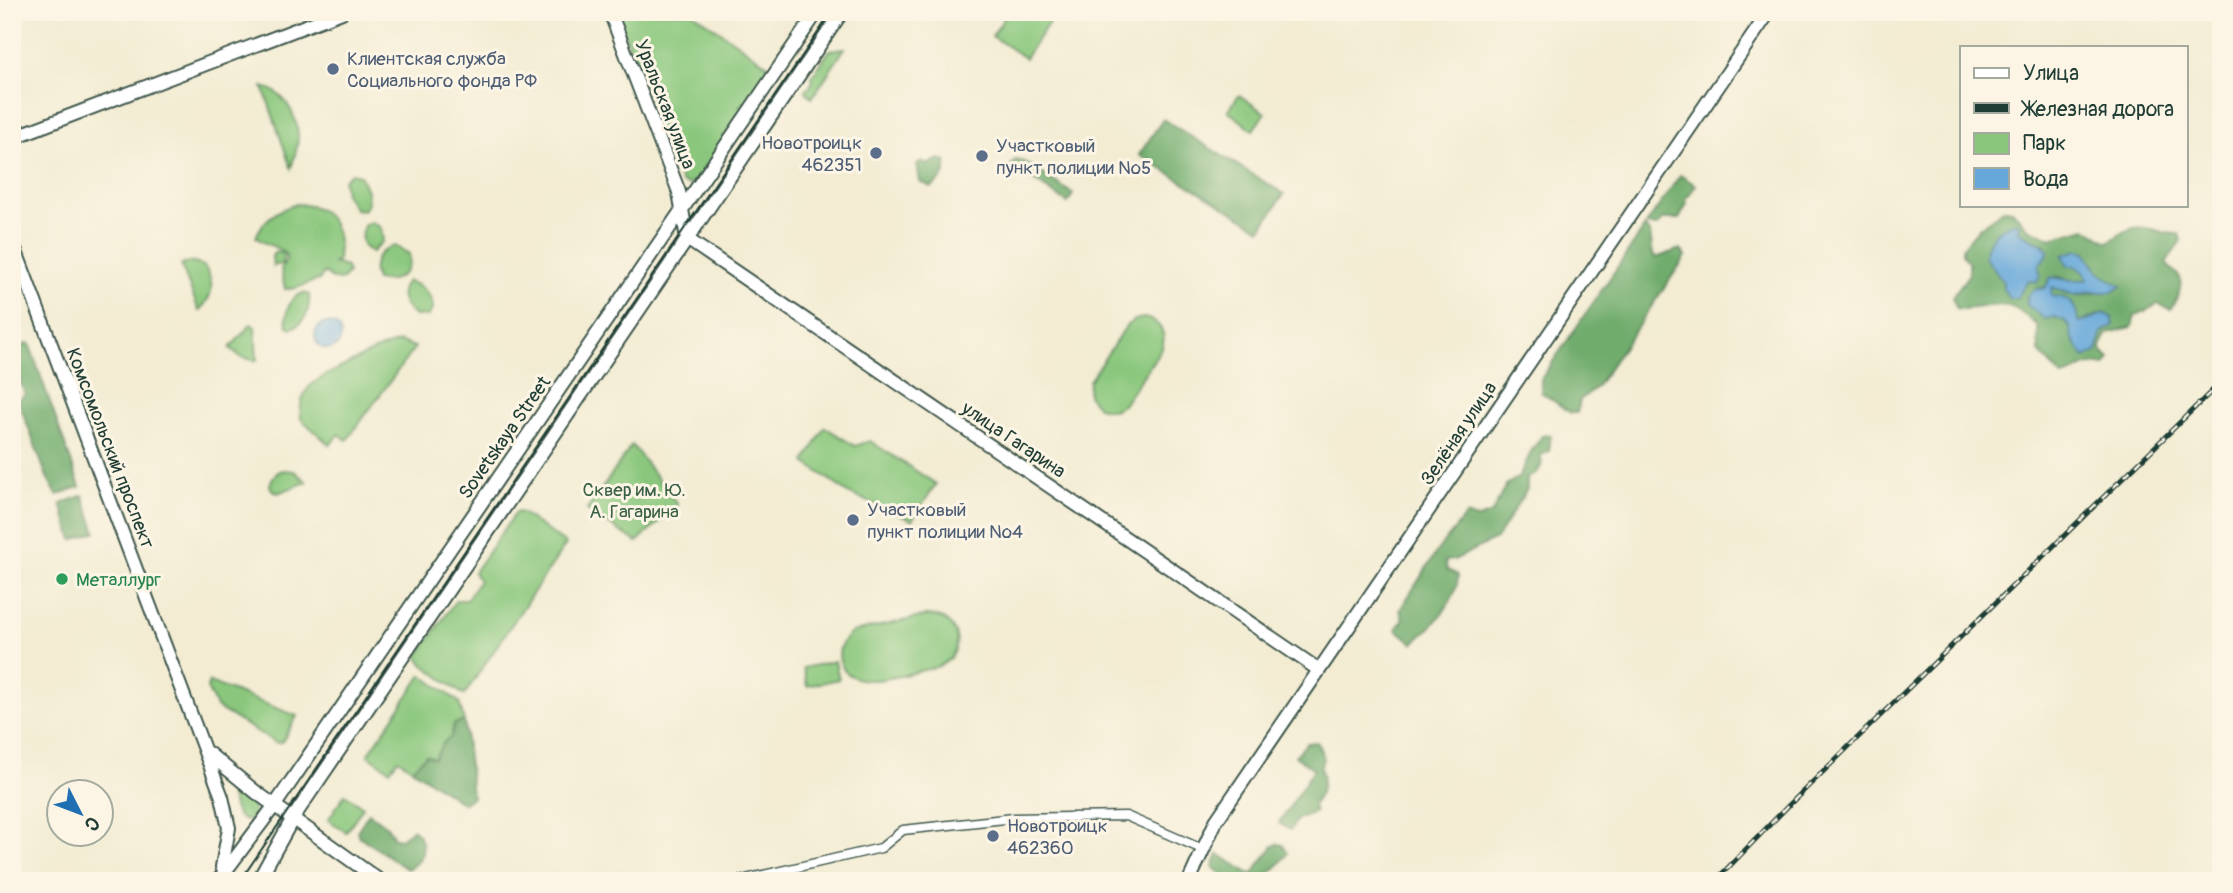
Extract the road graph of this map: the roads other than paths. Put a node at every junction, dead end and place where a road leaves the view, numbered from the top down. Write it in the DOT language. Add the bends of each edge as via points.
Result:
graph roads {
  1 [pos="342,12"];
  2 [pos="610,12"];
  3 [pos="817,12"];
  4 [pos="842,12"];
  5 [pos="1769,12"];
  6 [pos="12,138"];
  7 [pos="683,211"];
  8 [pos="687,239"];
  9 [pos="12,241"];
  10 [pos="1319,670"];
  11 [pos="203,747"];
  12 [pos="275,805"];
  13 [pos="293,818"];
  14 [pos="1202,849"];
  15 [pos="219,879"];
  16 [pos="258,881"];
  17 [pos="380,881"];
  18 [pos="737,881"];
  19 [pos="1189,881"];
  1 -- 6 [label="main road"];
  2 -- 7 [label="main road, Уральская улица"];
  3 -- 7 [label="main road, Sovetskaya Street"];
  4 -- 8 [label="main road, Sovetskaya Street"];
  5 -- 10 [label="main road, Зелёная улица"];
  7 -- 8 [label="main road, Уральская улица"];
  7 -- 12 [label="main road, Sovetskaya Street"];
  8 -- 10 [label="main road, улица Гагарина"];
  8 -- 13 [label="main road, Sovetskaya Street"];
  9 -- 11 [label="main road, Комсомольский проспект"];
  10 -- 14 [label="main road, Зелёная улица" via="1216,821"];
  11 -- 12 [label="main road, Комсомольский проспект"];
  11 -- 15 [label="main road, Комсомольский проспект" via="229,828"];
  12 -- 13 [label="main road, Комсомольский проспект"];
  12 -- 15 [label="main road, Sovetskaya Street"];
  13 -- 16 [label="main road, Sovetskaya Street"];
  13 -- 17 [label="main road, Комсомольский проспект"];
  14 -- 18 [label="street" via="1126,816 1014,818 903,830 881,848"];
  14 -- 19 [label="main road, Зелёная улица"];
}
